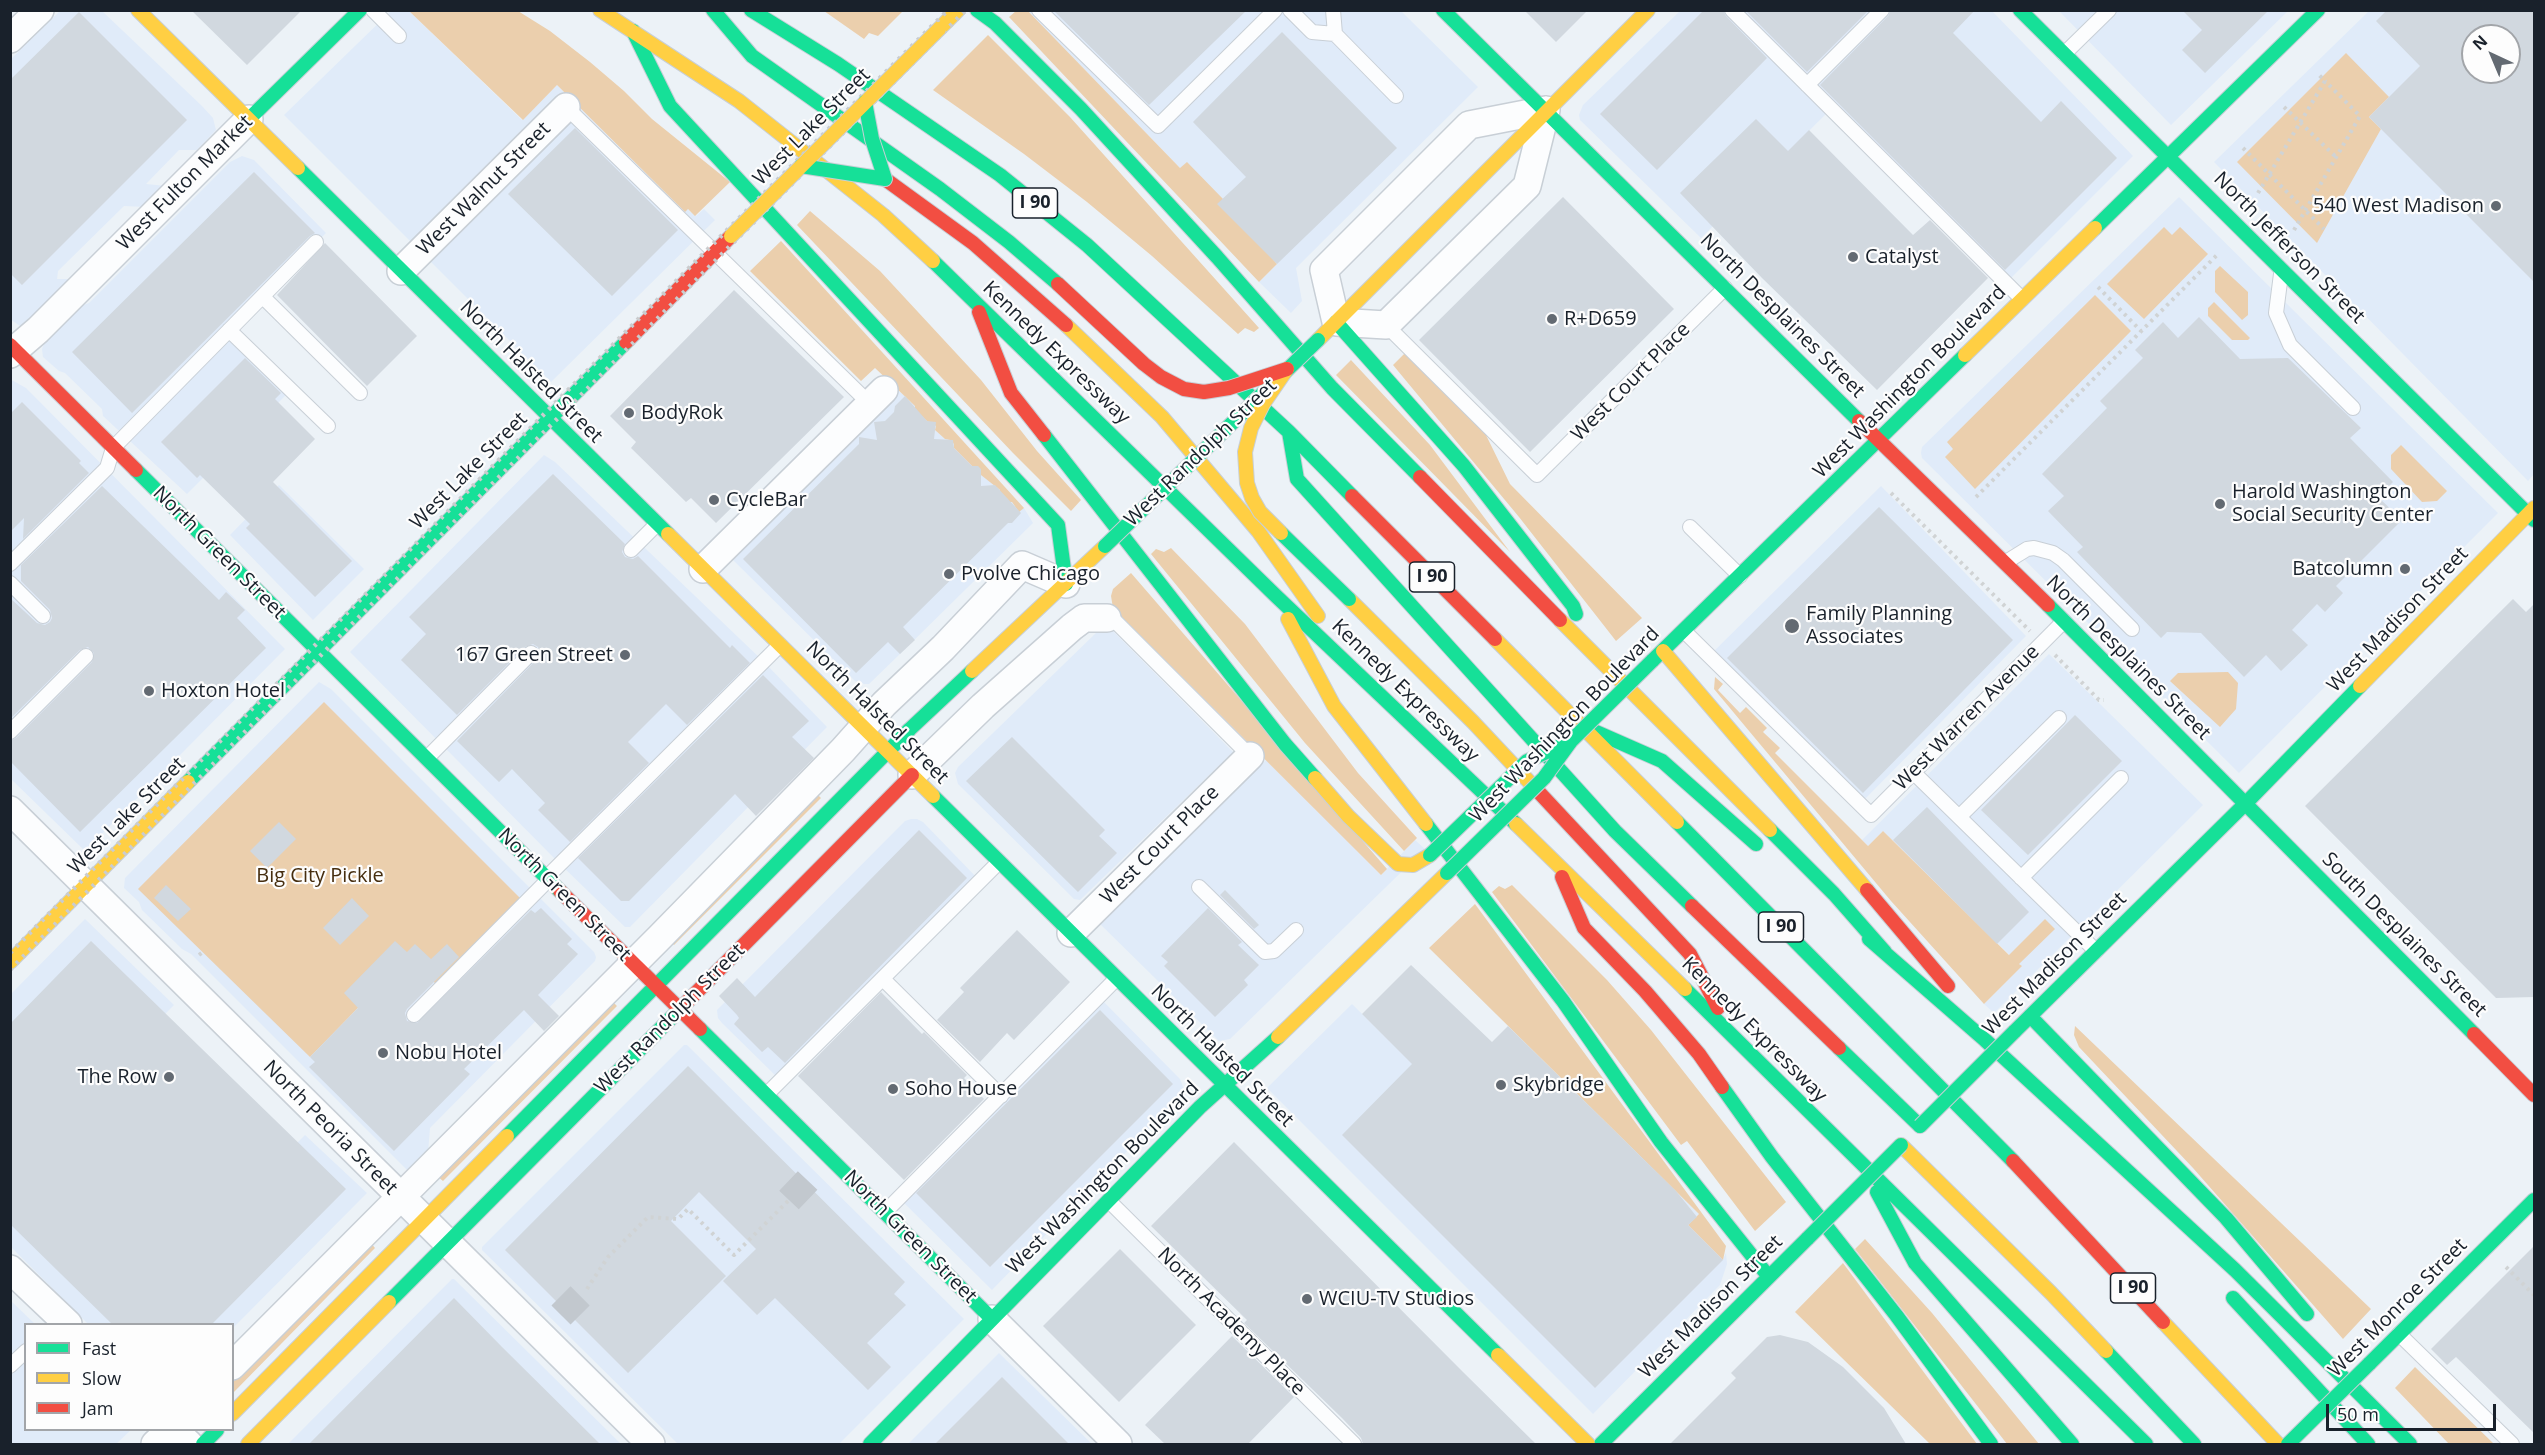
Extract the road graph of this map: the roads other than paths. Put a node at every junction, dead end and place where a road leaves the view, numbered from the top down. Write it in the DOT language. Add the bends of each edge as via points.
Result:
graph roads {
  1 [pos="40,10"];
  2 [pos="138,10"];
  3 [pos="360,10"];
  4 [pos="373,10"];
  5 [pos="600,10"];
  6 [pos="713,10"];
  7 [pos="751,10"];
  8 [pos="958,10"];
  9 [pos="977,10"];
  10 [pos="1038,10"];
  11 [pos="1275,10"];
  12 [pos="1290,10"];
  13 [pos="1333,10"];
  14 [pos="1648,10"];
  15 [pos="1732,10"];
  16 [pos="1882,10"];
  17 [pos="2020,10"];
  18 [pos="2109,10"];
  19 [pos="2318,10"];
  20 [pos="1443,11"];
  21 [pos="632,29"];
  22 [pos="1335,34"];
  23 [pos="399,36"];
  24 [pos="10,39"];
  25 [pos="2064,54"];
  26 [pos="1807,85"];
  27 [pos="1396,96"];
  28 [pos="865,102"];
  29 [pos="566,107"];
  30 [pos="1546,110"];
  31 [pos="249,119"];
  32 [pos="2168,157"];
  33 [pos="801,166"];
  34 [pos="885,179"];
  35 [pos="316,242"];
  36 [pos="715,251"];
  37 [pos="2282,267"];
  38 [pos="401,271"];
  39 [pos="1725,288"];
  40 [pos="263,297"];
  41 [pos="974,299"];
  42 [pos="2022,299"];
  43 [pos="1386,326"];
  44 [pos="229,330"];
  45 [pos="1327,331"];
  46 [pos="12,350"];
  47 [pos="1287,369"];
  48 [pos="360,393"];
  49 [pos="877,397"];
  50 [pos="2353,408"];
  51 [pos="550,417"];
  52 [pos="328,426"];
  53 [pos="1289,432"];
  54 [pos="1879,439"];
  55 [pos="113,448"];
  56 [pos="2533,514"];
  57 [pos="657,524"];
  58 [pos="1690,527"];
  59 [pos="631,550"];
  60 [pos="2006,562"];
  61 [pos="10,564"];
  62 [pos="703,569"];
  63 [pos="1740,576"];
  64 [pos="10,584"];
  65 [pos="1066,584"];
  66 [pos="1276,596"];
  67 [pos="43,616"];
  68 [pos="1107,618"];
  69 [pos="2064,621"];
  70 [pos="2132,629"];
  71 [pos="1684,631"];
  72 [pos="780,645"];
  73 [pos="318,651"];
  74 [pos="1593,651"];
  75 [pos="1663,651"];
  76 [pos="531,653"];
  77 [pos="86,656"];
  78 [pos="1361,675"];
  79 [pos="2059,717"];
  80 [pos="1576,722"];
  81 [pos="864,727"];
  82 [pos="10,732"];
  83 [pos="1571,741"];
  84 [pos="888,751"];
  85 [pos="1250,756"];
  86 [pos="427,758"];
  87 [pos="1913,772"];
  88 [pos="912,775"];
  89 [pos="2121,778"];
  90 [pos="2246,803"];
  91 [pos="10,810"];
  92 [pos="1959,817"];
  93 [pos="1767,854"];
  94 [pos="999,861"];
  95 [pos="1555,861"];
  96 [pos="548,878"];
  97 [pos="2021,878"];
  98 [pos="85,886"];
  99 [pos="1199,887"];
  100 [pos="1813,893"];
  101 [pos="1296,930"];
  102 [pos="1071,933"];
  103 [pos="2096,951"];
  104 [pos="1885,952"];
  105 [pos="10,962"];
  106 [pos="633,963"];
  107 [pos="883,979"];
  108 [pos="1117,979"];
  109 [pos="656,986"];
  110 [pos="680,1010"];
  111 [pos="414,1015"];
  112 [pos="2030,1016"];
  113 [pos="1732,1036"];
  114 [pos="1984,1040"];
  115 [pos="1225,1085"];
  116 [pos="767,1094"];
  117 [pos="2535,1095"];
  118 [pos="1001,1096"];
  119 [pos="1920,1126"];
  120 [pos="1901,1145"];
  121 [pos="1864,1166"];
  122 [pos="399,1197"];
  123 [pos="1108,1200"];
  124 [pos="2535,1200"];
  125 [pos="885,1212"];
  126 [pos="424,1221"];
  127 [pos="2199,1238"];
  128 [pos="448,1244"];
  129 [pos="10,1269"];
  130 [pos="1769,1277"];
  131 [pos="992,1319"];
  132 [pos="60,1322"];
  133 [pos="2318,1325"];
  134 [pos="2399,1334"];
  135 [pos="24,1353"];
  136 [pos="2349,1358"];
  137 [pos="234,1364"];
  138 [pos="10,1366"];
  139 [pos="234,1412"];
  140 [pos="2389,1422"];
  141 [pos="171,1431"];
  142 [pos="173,1431"];
  143 [pos="216,1431"];
  144 [pos="1105,1440"];
  145 [pos="155,1444"];
  146 [pos="189,1444"];
  147 [pos="203,1444"];
  148 [pos="248,1444"];
  149 [pos="651,1444"];
  150 [pos="870,1444"];
  151 [pos="1354,1444"];
  152 [pos="1588,1444"];
  153 [pos="1601,1444"];
  154 [pos="1991,1444"];
  155 [pos="2072,1444"];
  156 [pos="2146,1444"];
  157 [pos="2194,1444"];
  158 [pos="2278,1444"];
  159 [pos="2288,1444"];
  160 [pos="2368,1444"];
  161 [pos="2410,1444"];
  162 [pos="2512,1444"];
  1 -- 24 [label="street"];
  2 -- 31 [label="main road, North Halsted Street"];
  3 -- 31 [label="main road, West Fulton Market"];
  4 -- 23 [label="lane"];
  5 -- 21 [label="main road, Kennedy Expressway"];
  6 -- 47 [label="main road, bridge" via="752,56 1009,242 1161,377 1184,389 1204,392"];
  7 -- 53 [label="main road, I 90" via="838,64 1000,175 1087,245"];
  8 -- 28 [label="main road, West Lake Street, bridge"];
  9 -- 74 [label="main road" via="1081,109 1332,388"];
  10 -- 11 [label="lane" via="1158,126"];
  12 -- 22 [label="lane" via="1312,32"];
  13 -- 22 [label="lane"];
  14 -- 30 [label="main road, West Randolph Street"];
  15 -- 26 [label="lane"];
  16 -- 26 [label="lane"];
  17 -- 25 [label="main road, North Jefferson Street"];
  18 -- 25 [label="lane"];
  19 -- 32 [label="main road, West Washington Boulevard"];
  20 -- 30 [label="main road, North Desplaines Street"];
  21 -- 41 [label="main road, Kennedy Expressway" via="739,101 874,207"];
  21 -- 65 [label="main road" via="670,106 1058,525"];
  22 -- 27 [label="lane"];
  25 -- 32 [label="main road, North Jefferson Street"];
  26 -- 42 [label="lane"];
  28 -- 33 [label="main road, West Lake Street, bridge"];
  28 -- 34 [label="main road, bridge"];
  29 -- 36 [label="lane"];
  29 -- 38 [label="street, West Walnut Street"];
  30 -- 39 [label="main road, North Desplaines Street"];
  30 -- 43 [label="street" via="1527,186"];
  30 -- 45 [label="main road, West Randolph Street"];
  30 -- 45 [label="street" via="1469,125 1324,270"];
  31 -- 38 [label="main road, North Halsted Street"];
  31 -- 46 [label="street, West Fulton Market" via="38,330"];
  32 -- 37 [label="main road, North Jefferson Street"];
  32 -- 42 [label="main road, West Washington Boulevard"];
  33 -- 34 [label="main road, bridge"];
  33 -- 36 [label="main road, West Lake Street, bridge"];
  34 -- 78 [label="main road" via="973,243 1039,298 1162,417 1258,531"];
  35 -- 40 [label="lane"];
  36 -- 49 [label="lane"];
  36 -- 51 [label="main road, West Lake Street"];
  37 -- 50 [label="lane" via="2276,314 2290,345"];
  37 -- 56 [label="main road, North Jefferson Street"];
  38 -- 51 [label="main road, North Halsted Street"];
  39 -- 43 [label="lane, West Court Place" via="1537,475"];
  39 -- 54 [label="main road, North Desplaines Street"];
  40 -- 44 [label="lane"];
  40 -- 48 [label="lane"];
  41 -- 66 [label="main road, Kennedy Expressway"];
  41 -- 83 [label="main road, bridge" via="1011,393 1286,744 1348,816 1398,864 1413,865 1431,855 1527,761"];
  42 -- 54 [label="main road, West Washington Boulevard"];
  43 -- 45 [label="street"];
  44 -- 52 [label="lane"];
  44 -- 55 [label="lane"];
  45 -- 47 [label="main road, West Randolph Street, bridge"];
  45 -- 74 [label="main road" via="1464,466 1573,606"];
  46 -- 55 [label="main road, North Green Street"];
  47 -- 65 [label="main road, West Randolph Street, bridge"];
  47 -- 113 [label="main road, bridge" via="1263,404 1245,452 1247,483 1260,512 1473,722 1690,954"];
  49 -- 62 [label="street"];
  51 -- 57 [label="main road, North Halsted Street"];
  51 -- 73 [label="main road, West Lake Street"];
  53 -- 80 [label="main road, I 90"];
  53 -- 119 [label="main road" via="1297,479 1615,831"];
  54 -- 60 [label="main road, North Desplaines Street"];
  54 -- 63 [label="main road, West Washington Boulevard"];
  55 -- 61 [label="lane" via="107,468"];
  55 -- 73 [label="main road, North Green Street"];
  56 -- 90 [label="main road, West Madison Street"];
  57 -- 59 [label="lane"];
  57 -- 62 [label="main road, North Halsted Street"];
  58 -- 63 [label="lane"];
  60 -- 69 [label="main road, North Desplaines Street"];
  60 -- 70 [label="lane" via="2027,549 2053,553"];
  62 -- 72 [label="main road, North Halsted Street"];
  63 -- 71 [label="main road, West Washington Boulevard"];
  64 -- 67 [label="lane"];
  65 -- 81 [label="street" via="1022,565"];
  65 -- 84 [label="main road, West Randolph Street"];
  66 -- 78 [label="main road, Kennedy Expressway"];
  66 -- 130 [label="main road" via="1334,706 1563,1001 1661,1142"];
  68 -- 85 [label="lane" via="1114,620"];
  68 -- 88 [label="street, West Randolph Street" via="1084,618 1072,627"];
  69 -- 87 [label="lane, West Warren Avenue"];
  69 -- 90 [label="main road, North Desplaines Street"];
  71 -- 75 [label="main road, West Washington Boulevard"];
  71 -- 87 [label="lane, West Warren Avenue" via="1871,815"];
  72 -- 81 [label="main road, North Halsted Street"];
  72 -- 96 [label="lane"];
  73 -- 86 [label="main road, North Green Street"];
  73 -- 98 [label="main road, West Lake Street"];
  74 -- 104 [label="main road" via="1834,894"];
  75 -- 83 [label="main road, West Washington Boulevard, bridge"];
  75 -- 114 [label="main road" via="1947,985"];
  76 -- 86 [label="lane"];
  77 -- 82 [label="lane"];
  78 -- 95 [label="main road, Kennedy Expressway"];
  79 -- 92 [label="lane"];
  80 -- 93 [label="main road, I 90" via="1662,761"];
  80 -- 158 [label="main road, I 90" via="1986,1132"];
  81 -- 84 [label="main road, North Halsted Street"];
  81 -- 106 [label="street"];
  83 -- 115 [label="main road, West Washington Boulevard, bridge" via="1544,778"];
  84 -- 88 [label="main road, North Halsted Street"];
  84 -- 109 [label="main road, West Randolph Street"];
  85 -- 102 [label="street, West Court Place"];
  86 -- 96 [label="main road, North Green Street"];
  87 -- 92 [label="lane"];
  88 -- 94 [label="main road, North Halsted Street"];
  88 -- 110 [label="main road, West Randolph Street"];
  89 -- 97 [label="lane"];
  90 -- 103 [label="main road, West Madison Street"];
  90 -- 117 [label="main road, South Desplaines Street"];
  91 -- 98 [label="street, North Peoria Street"];
  92 -- 97 [label="lane"];
  94 -- 102 [label="main road, North Halsted Street"];
  94 -- 107 [label="lane"];
  95 -- 113 [label="main road, Kennedy Expressway"];
  95 -- 154 [label="main road" via="1584,928 1699,1054 1772,1157"];
  96 -- 106 [label="main road, North Green Street"];
  96 -- 111 [label="lane"];
  97 -- 103 [label="lane"];
  98 -- 105 [label="main road, West Lake Street"];
  98 -- 122 [label="street, North Peoria Street"];
  99 -- 101 [label="lane" via="1265,952 1274,951"];
  100 -- 104 [label="main road, I 90"];
  102 -- 108 [label="main road, North Halsted Street"];
  103 -- 112 [label="main road, West Madison Street"];
  104 -- 114 [label="main road, I 90"];
  106 -- 109 [label="main road, North Green Street"];
  106 -- 122 [label="street"];
  107 -- 116 [label="lane"];
  107 -- 118 [label="lane"];
  108 -- 115 [label="main road, North Halsted Street"];
  108 -- 118 [label="lane"];
  109 -- 110 [label="main road, North Green Street"];
  109 -- 126 [label="main road, West Randolph Street"];
  110 -- 116 [label="main road, North Green Street"];
  110 -- 128 [label="main road, West Randolph Street"];
  112 -- 119 [label="main road, West Madison Street, bridge"];
  112 -- 133 [label="main road" via="2226,1218"];
  113 -- 121 [label="main road, Kennedy Expressway"];
  114 -- 127 [label="main road, I 90"];
  115 -- 123 [label="main road, West Washington Boulevard"];
  115 -- 152 [label="main road, North Halsted Street"];
  116 -- 125 [label="main road, North Green Street"];
  118 -- 125 [label="lane"];
  119 -- 120 [label="main road, West Madison Street"];
  120 -- 130 [label="main road, West Madison Street, bridge"];
  120 -- 157 [label="main road" via="2051,1293"];
  121 -- 155 [label="main road" via="1915,1263"];
  121 -- 156 [label="main road, Kennedy Expressway"];
  122 -- 126 [label="street, North Peoria Street"];
  122 -- 137 [label="street"];
  123 -- 131 [label="main road, West Washington Boulevard"];
  123 -- 151 [label="lane, North Academy Place"];
  124 -- 134 [label="main road, West Monroe Street"];
  125 -- 131 [label="main road, North Green Street"];
  126 -- 128 [label="street, North Peoria Street"];
  126 -- 139 [label="main road, West Randolph Street"];
  127 -- 140 [label="main road, I 90"];
  127 -- 160 [label="main road" via="2230,1294"];
  128 -- 148 [label="main road, West Randolph Street"];
  128 -- 149 [label="street, North Peoria Street"];
  129 -- 132 [label="street"];
  130 -- 153 [label="main road, West Madison Street"];
  131 -- 144 [label="street, North Green Street"];
  131 -- 150 [label="main road, West Washington Boulevard"];
  134 -- 159 [label="main road, West Monroe Street, bridge"];
  134 -- 162 [label="lane"];
  135 -- 138 [label="lane"];
  136 -- 140 [label="main road"];
  140 -- 161 [label="main road, I 90"];
  141 -- 145 [label="street"];
  142 -- 146 [label="street"];
  143 -- 147 [label="main road"];
}
